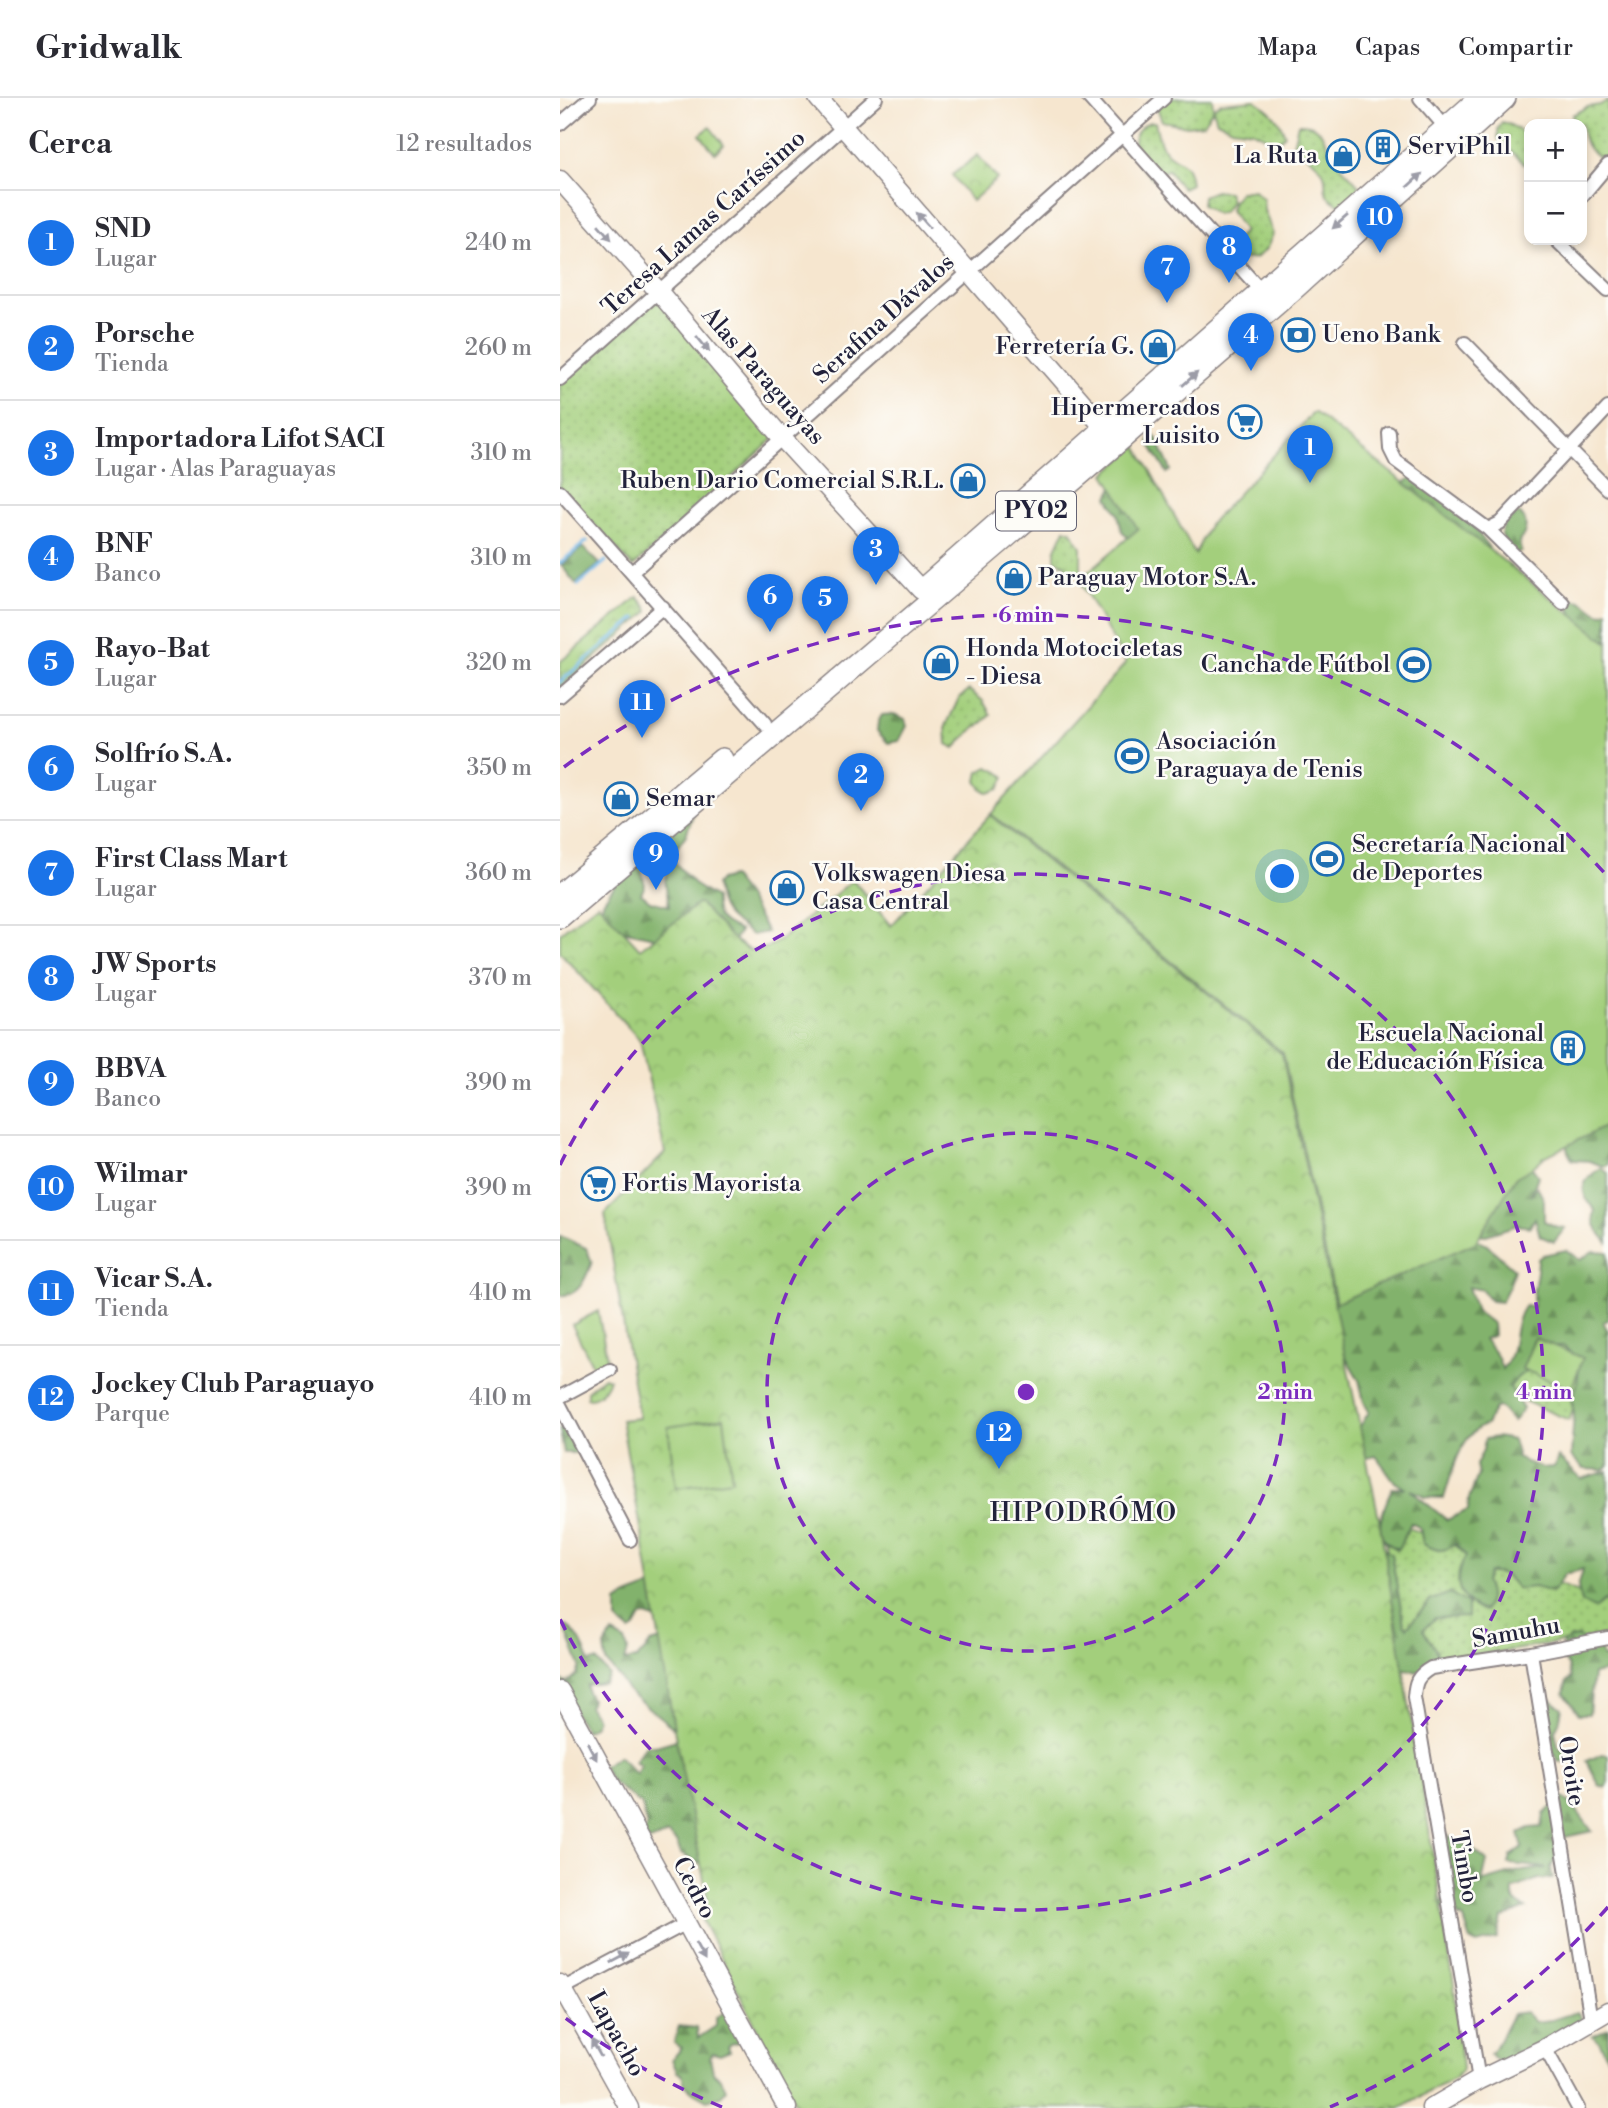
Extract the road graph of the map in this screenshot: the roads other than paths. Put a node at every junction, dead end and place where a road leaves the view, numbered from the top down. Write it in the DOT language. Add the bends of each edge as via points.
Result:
graph roads {
  1 [pos="590,98"];
  2 [pos="818,98"];
  3 [pos="876,98"];
  4 [pos="1089,98"];
  5 [pos="1164,98"];
  6 [pos="1420,98"];
  7 [pos="1480,98"];
  8 [pos="1505,98"];
  9 [pos="560,124"];
  10 [pos="844,127"];
  11 [pos="1447,129"];
  12 [pos="1122,135"];
  13 [pos="1608,165"];
  14 [pos="560,180"];
  15 [pos="1587,190"];
  16 [pos="1561,245"];
  17 [pos="968,272"];
  18 [pos="1608,290"];
  19 [pos="659,292"];
  20 [pos="1268,299"];
  21 [pos="1465,342"];
  22 [pos="560,379"];
  23 [pos="1608,408"];
  24 [pos="1389,433"];
  25 [pos="1111,436"];
  26 [pos="782,438"];
  27 [pos="1570,449"];
  28 [pos="1608,489"];
  29 [pos="560,492"];
  30 [pos="1488,529"];
  31 [pos="632,572"];
  32 [pos="926,595"];
  33 [pos="1563,603"];
  34 [pos="663,607"];
  35 [pos="560,696"];
  36 [pos="765,723"];
  37 [pos="560,895"];
  38 [pos="560,917"];
  39 [pos="610,1370"];
  40 [pos="560,1397"];
  41 [pos="560,1405"];
  42 [pos="630,1540"];
  43 [pos="1608,1637"];
  44 [pos="1531,1653"];
  45 [pos="1431,1668"];
  46 [pos="560,1692"];
  47 [pos="685,1924"];
  48 [pos="561,1987"];
  49 [pos="1608,2011"];
  50 [pos="1591,2020"];
  51 [pos="1545,2048"];
  52 [pos="1479,2080"];
  53 [pos="629,2108"];
  54 [pos="787,2108"];
  55 [pos="1431,2108"];
  56 [pos="1578,2108"];
  1 -- 9 [label="street"];
  2 -- 10 [label="street"];
  3 -- 10 [label="street, Teresa Lamas Caríssimo"];
  4 -- 12 [label="street"];
  5 -- 12 [label="street, Serafina Dávalos"];
  6 -- 11 [label="street"];
  7 -- 11 [label="highway, PY02"];
  20 -- 8 [label="highway, PY02, one-way"];
  17 -- 10 [label="street, one-way"];
  10 -- 19 [label="street, Teresa Lamas Caríssimo"];
  11 -- 20 [label="highway, PY02, one-way"];
  12 -- 17 [label="street, Serafina Dávalos"];
  12 -- 20 [label="street"];
  13 -- 15 [label="street"];
  14 -- 19 [label="street, Alas Paraguayas, one-way"];
  16 -- 18 [label="street"];
  17 -- 25 [label="street"];
  17 -- 26 [label="street, Serafina Dávalos"];
  19 -- 22 [label="street, Teresa Lamas Caríssimo"];
  19 -- 26 [label="street, Alas Paraguayas, one-way"];
  20 -- 25 [label="highway, PY02"];
  21 -- 27 [label="street"];
  23 -- 27 [label="street"];
  24 -- 30 [label="street" via="1396,461"];
  25 -- 32 [label="highway, PY02"];
  26 -- 31 [label="street, Serafina Dávalos"];
  26 -- 32 [label="street, Alas Paraguayas"];
  27 -- 28 [label="street"];
  27 -- 30 [label="street" via="1500,523"];
  29 -- 31 [label="street"];
  30 -- 33 [label="street"];
  31 -- 34 [label="street"];
  32 -- 36 [label="highway, PY02"];
  32 -- 38 [label="highway, PY02"];
  34 -- 35 [label="street"];
  34 -- 36 [label="street"];
  36 -- 37 [label="highway, PY02"];
  39 -- 40 [label="street"];
  41 -- 42 [label="street"];
  43 -- 44 [label="street, Samuhu"];
  44 -- 45 [label="street, Samuhu"];
  44 -- 50 [label="street, Oroite"];
  45 -- 52 [label="street, Timbo" via="1420,1674 1414,1698"];
  46 -- 47 [label="street, Cedro, one-way"];
  48 -- 47 [label="street, one-way"];
  47 -- 54 [label="street, Cedro, one-way"];
  53 -- 48 [label="street, Lapacho, one-way"];
  49 -- 50 [label="street"];
  50 -- 51 [label="street"];
  51 -- 52 [label="street"];
  51 -- 56 [label="street"];
  52 -- 55 [label="street"];
}
